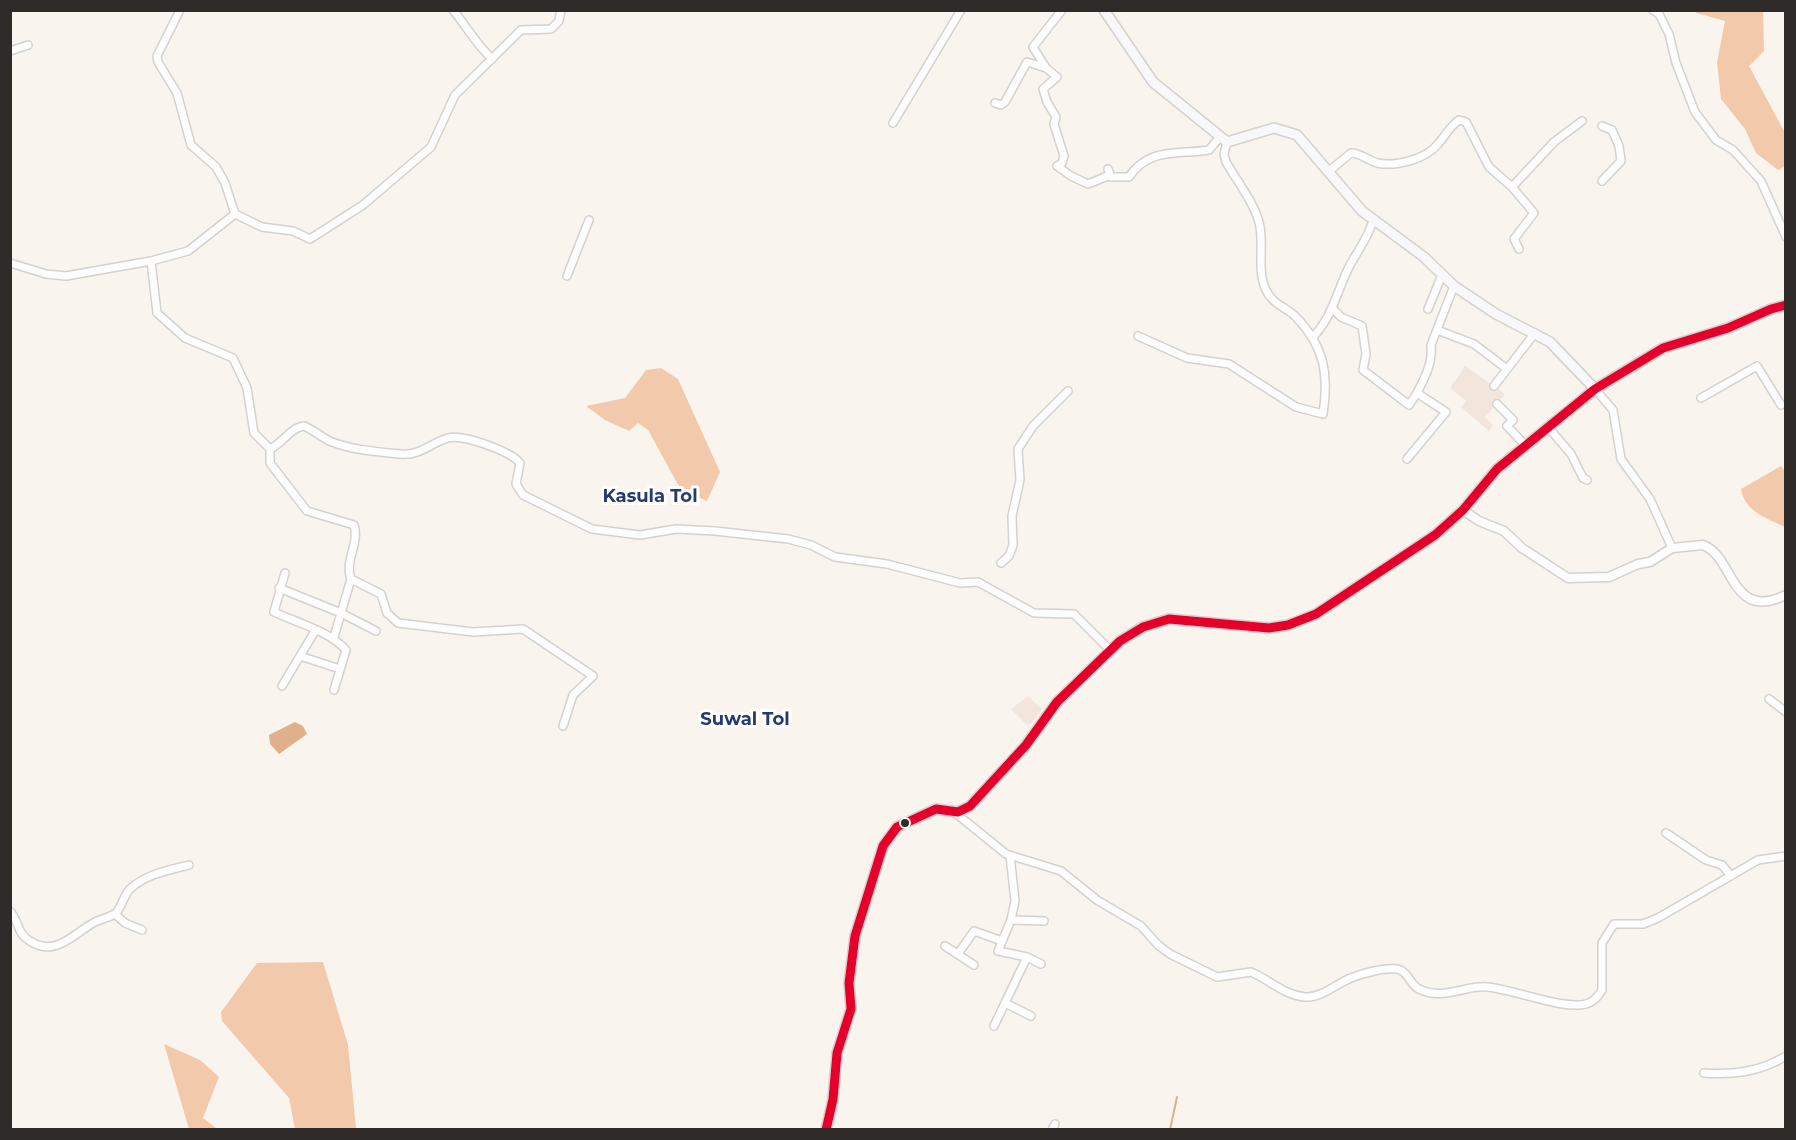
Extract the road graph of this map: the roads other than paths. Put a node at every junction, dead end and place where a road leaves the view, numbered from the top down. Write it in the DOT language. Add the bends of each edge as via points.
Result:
graph roads {
  1 [pos="180,10"];
  2 [pos="453,10"];
  3 [pos="561,10"];
  4 [pos="961,10"];
  5 [pos="1062,10"];
  6 [pos="1653,10"];
  7 [pos="1108,12"];
  8 [pos="28,45"];
  9 [pos="10,51"];
  10 [pos="492,59"];
  11 [pos="1046,68"];
  12 [pos="995,103"];
  13 [pos="1582,121"];
  14 [pos="893,123"];
  15 [pos="1602,126"];
  16 [pos="1224,139"];
  17 [pos="1328,171"];
  18 [pos="1602,181"];
  19 [pos="1512,187"];
  20 [pos="235,214"];
  21 [pos="589,220"];
  22 [pos="1373,220"];
  23 [pos="1785,237"];
  24 [pos="1519,249"];
  25 [pos="151,261"];
  26 [pos="10,263"];
  27 [pos="1442,275"];
  28 [pos="567,276"];
  29 [pos="1454,286"];
  30 [pos="1785,305"];
  31 [pos="1333,309"];
  32 [pos="1428,309"];
  33 [pos="1437,330"];
  34 [pos="1535,333"];
  35 [pos="1138,336"];
  36 [pos="1312,338"];
  37 [pos="1507,369"];
  38 [pos="1494,386"];
  39 [pos="1595,389"];
  40 [pos="1068,391"];
  41 [pos="1417,393"];
  42 [pos="1701,398"];
  43 [pos="1497,404"];
  44 [pos="1781,405"];
  45 [pos="1548,427"];
  46 [pos="1525,445"];
  47 [pos="270,449"];
  48 [pos="1407,459"];
  49 [pos="1587,480"];
  50 [pos="1463,510"];
  51 [pos="1672,548"];
  52 [pos="1001,563"];
  53 [pos="285,573"];
  54 [pos="351,579"];
  55 [pos="279,588"];
  56 [pos="1785,595"];
  57 [pos="341,613"];
  58 [pos="315,631"];
  59 [pos="376,632"];
  60 [pos="334,637"];
  61 [pos="1110,650"];
  62 [pos="300,656"];
  63 [pos="340,669"];
  64 [pos="282,686"];
  65 [pos="334,690"];
  66 [pos="1769,699"];
  67 [pos="1785,712"];
  68 [pos="563,726"];
  69 [pos="952,811"];
  70 [pos="1666,833"];
  71 [pos="1010,855"];
  72 [pos="1785,856"];
  73 [pos="189,865"];
  74 [pos="1731,876"];
  75 [pos="10,911"];
  76 [pos="115,914"];
  77 [pos="1011,921"];
  78 [pos="1044,921"];
  79 [pos="142,930"];
  80 [pos="1002,941"];
  81 [pos="945,946"];
  82 [pos="958,954"];
  83 [pos="1027,957"];
  84 [pos="1041,964"];
  85 [pos="974,965"];
  86 [pos="1005,1003"];
  87 [pos="1031,1016"];
  88 [pos="994,1026"];
  89 [pos="1785,1056"];
  90 [pos="1704,1073"];
  91 [pos="826,1130"];
  1 -- 20 [label="street" via="157,56 158,62 177,93 191,145 211,160 222,176"];
  2 -- 10 [label="street" via="476,44"];
  3 -- 10 [label="street" via="559,21 551,29 521,30"];
  4 -- 14 [label="street"];
  5 -- 11 [label="street" via="1032,47"];
  6 -- 23 [label="street" via="1669,34 1695,112 1716,140 1733,150 1761,181"];
  7 -- 16 [label="main road" via="1153,82"];
  8 -- 9 [label="street"];
  10 -- 20 [label="street" via="455,96 430,147 363,205 321,235 310,239 293,231 262,227"];
  11 -- 12 [label="street" via="1027,62 1005,102"];
  11 -- 16 [label="street" via="1057,77 1043,88 1056,117 1054,124 1064,156 1057,166 1089,184 1109,172 1129,177 1144,159 1158,154 1209,150"];
  13 -- 19 [label="street" via="1554,142"];
  15 -- 18 [label="street" via="1612,130 1621,161"];
  16 -- 17 [label="main road" via="1282,128 1297,135"];
  16 -- 36 [label="street" via="1226,162 1259,222 1267,292 1296,317"];
  17 -- 19 [label="street" via="1351,153 1376,162 1400,163 1426,154 1459,120 1466,122 1489,167"];
  17 -- 22 [label="main road"];
  19 -- 24 [label="street" via="1534,213 1514,238"];
  20 -- 25 [label="street" via="188,251"];
  21 -- 28 [label="street"];
  22 -- 27 [label="main road"];
  22 -- 31 [label="street"];
  25 -- 26 [label="street" via="66,276"];
  25 -- 47 [label="street" via="157,314 185,339 233,357 247,388 254,433"];
  27 -- 29 [label="main road"];
  27 -- 32 [label="street"];
  29 -- 33 [label="street"];
  29 -- 34 [label="main road" via="1496,314"];
  30 -- 39 [label="main road" via="1663,348"];
  31 -- 36 [label="street"];
  31 -- 41 [label="street" via="1362,326 1366,354 1363,370 1410,405"];
  33 -- 37 [label="street" via="1474,344"];
  33 -- 41 [label="street" via="1426,378"];
  34 -- 37 [label="street"];
  34 -- 39 [label="main road" via="1550,342"];
  35 -- 36 [label="street" via="1187,358 1229,364 1296,407 1323,414 1328,385"];
  37 -- 38 [label="street"];
  39 -- 45 [label="main road"];
  39 -- 51 [label="street" via="1613,410 1621,459 1650,499"];
  40 -- 52 [label="street" via="1033,426 1018,449 1020,475 1012,516 1012,545 1009,556"];
  41 -- 48 [label="street" via="1446,412"];
  42 -- 44 [label="street" via="1757,366"];
  43 -- 46 [label="street" via="1513,420 1507,426"];
  45 -- 46 [label="main road"];
  45 -- 49 [label="street"];
  46 -- 50 [label="main road" via="1497,469"];
  47 -- 54 [label="street" via="270,464 307,511 354,525 356,532 347,570"];
  47 -- 61 [label="street" via="304,426 339,444 400,454 416,454 446,439 460,438 516,458 520,463 516,484 523,495 592,529 640,535 676,529 788,539 835,557 887,564 960,584 978,582 1027,611 1074,614"];
  50 -- 51 [label="street" via="1504,531 1522,548 1568,578 1609,577 1650,562"];
  50 -- 61 [label="main road" via="1415,549 1316,614 1299,621 1269,628 1169,619 1143,627"];
  51 -- 56 [label="street" via="1710,548 1737,590 1749,597 1764,602"];
  53 -- 55 [label="street"];
  54 -- 57 [label="street"];
  54 -- 68 [label="street" via="381,594 387,613 398,623 473,633 523,628 593,676 573,695"];
  55 -- 57 [label="street"];
  55 -- 58 [label="street" via="274,612"];
  57 -- 59 [label="street"];
  57 -- 60 [label="street"];
  58 -- 60 [label="street"];
  58 -- 62 [label="street"];
  60 -- 63 [label="street" via="346,650"];
  61 -- 69 [label="main road" via="1057,702 994,782 970,806"];
  62 -- 63 [label="street"];
  62 -- 64 [label="street"];
  63 -- 65 [label="street"];
  66 -- 67 [label="street"];
  69 -- 71 [label="street"];
  69 -- 91 [label="main road" via="936,809 897,828 883,846 852,948 851,1009 837,1053"];
  70 -- 74 [label="street" via="1706,860 1722,865"];
  71 -- 74 [label="street" via="1061,871 1097,900 1141,926 1170,954 1217,977 1251,972 1279,989 1306,997 1353,977 1395,969 1404,973 1417,989 1433,993 1464,992 1478,986 1586,1004 1602,990 1602,943 1614,924 1643,924 1658,918"];
  71 -- 77 [label="street" via="1015,902"];
  72 -- 74 [label="street" via="1764,857"];
  73 -- 76 [label="street" via="154,874 129,890"];
  75 -- 76 [label="street" via="19,933 46,946 68,942 78,932"];
  76 -- 79 [label="street"];
  77 -- 78 [label="street"];
  77 -- 80 [label="street"];
  80 -- 82 [label="street" via="974,931"];
  80 -- 83 [label="street" via="998,951"];
  81 -- 82 [label="street"];
  82 -- 85 [label="street"];
  83 -- 84 [label="street"];
  83 -- 86 [label="street"];
  86 -- 87 [label="street"];
  86 -- 88 [label="street"];
  89 -- 90 [label="street" via="1755,1070"];
}
